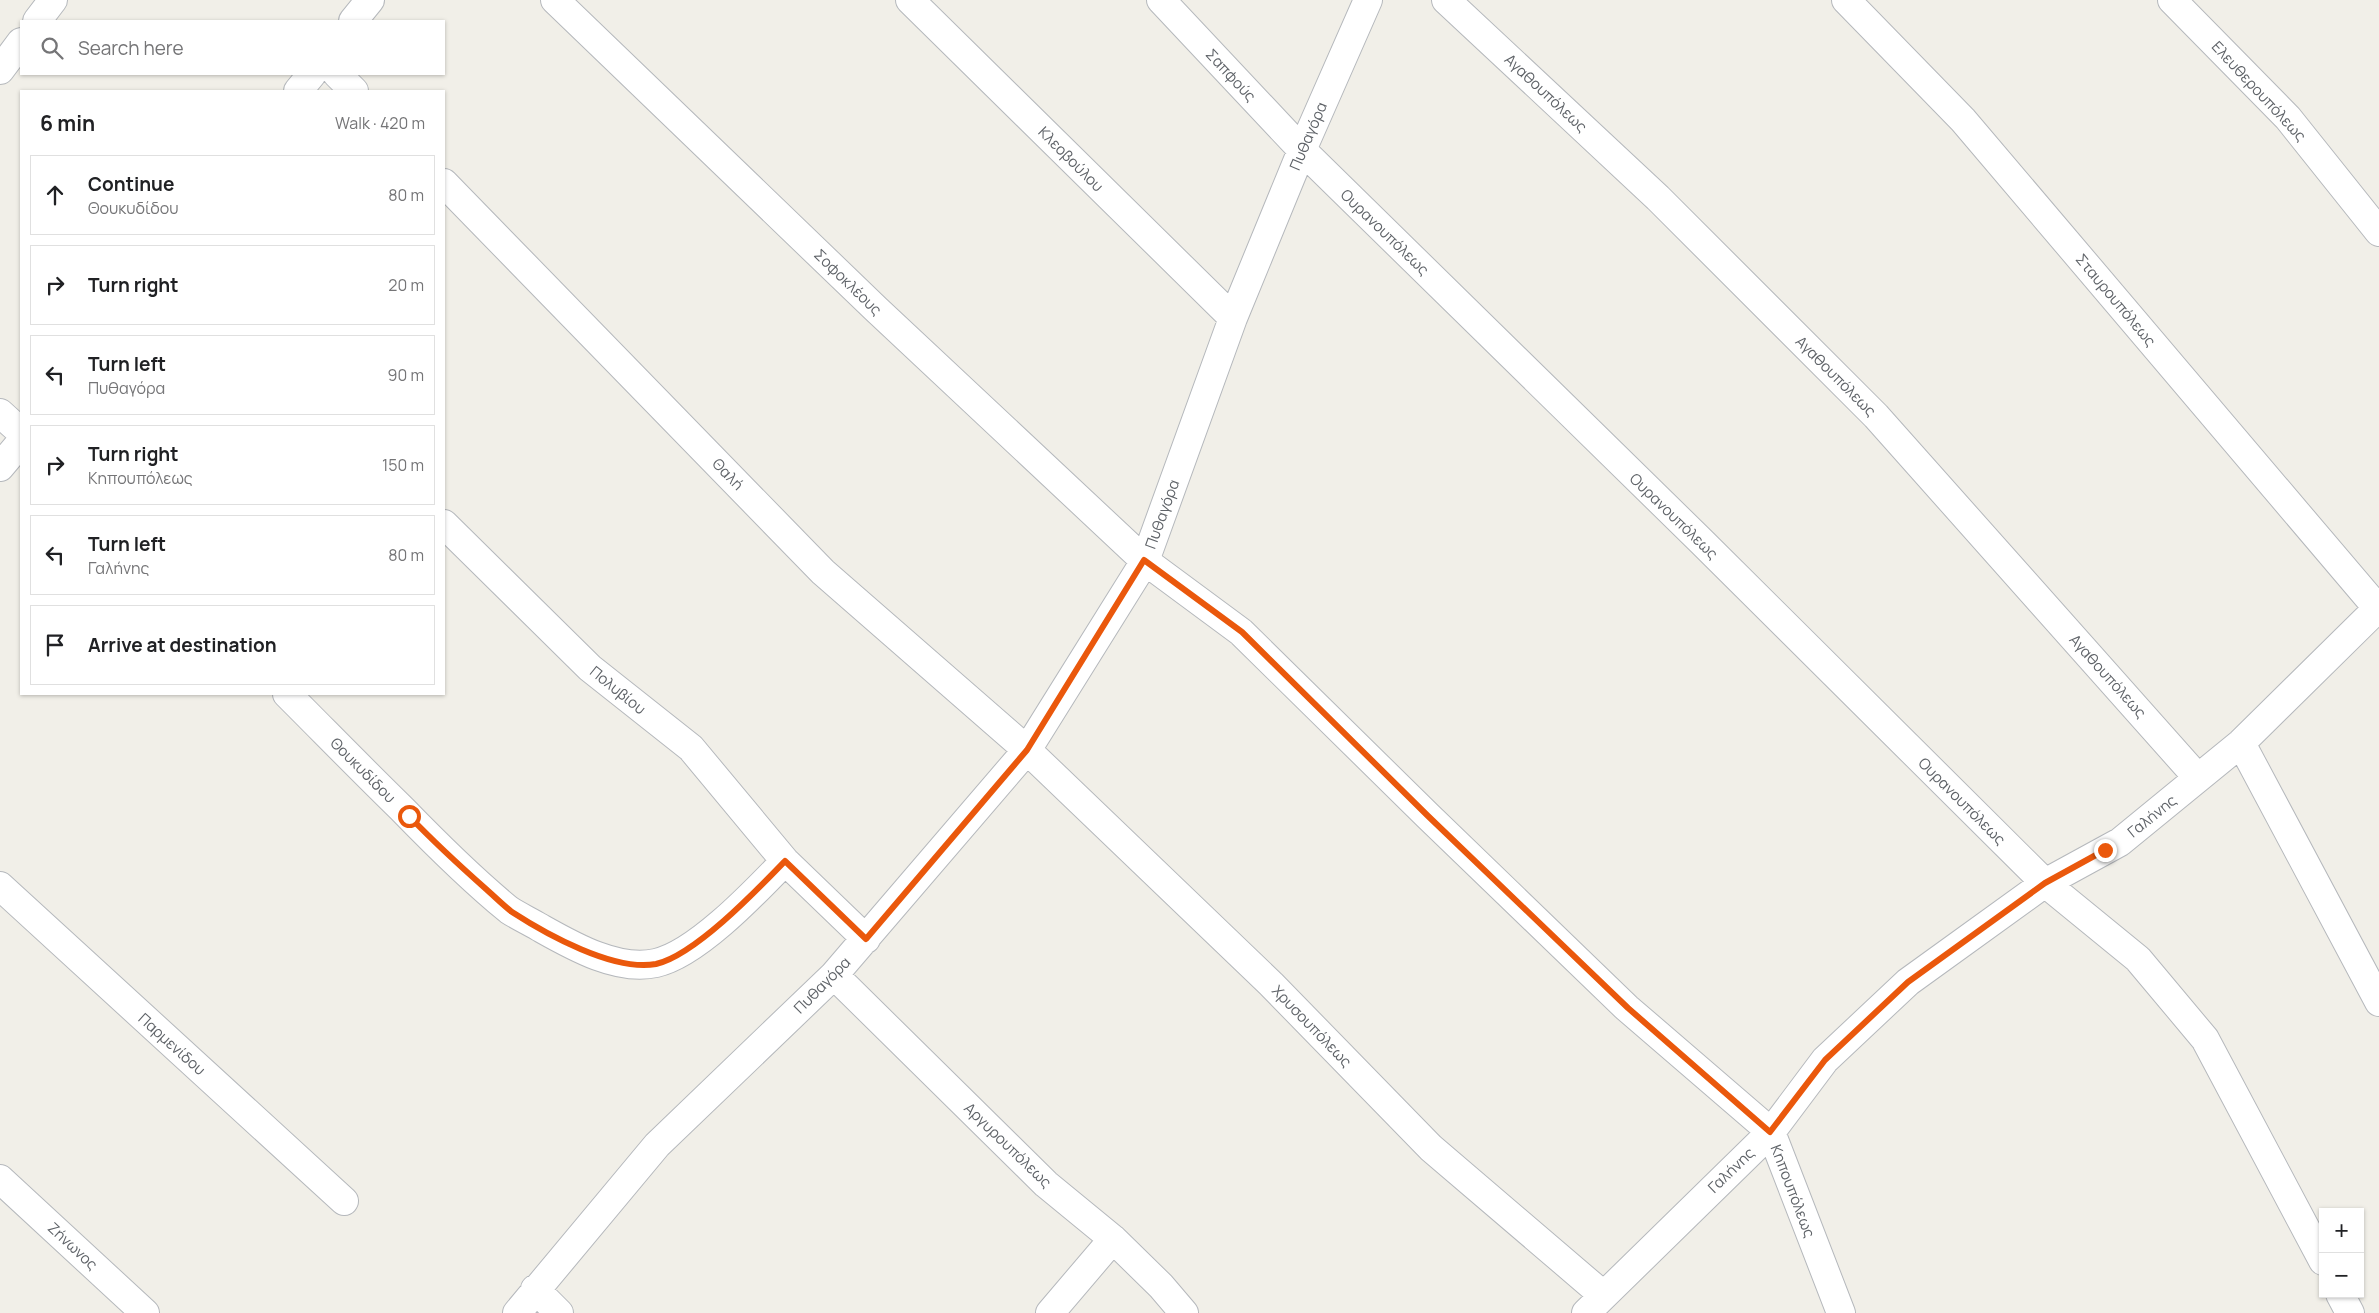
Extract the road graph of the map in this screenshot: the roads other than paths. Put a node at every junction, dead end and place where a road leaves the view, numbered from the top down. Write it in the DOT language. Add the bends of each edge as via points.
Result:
graph roads {
  1 [pos="53,0"];
  2 [pos="370,0"];
  3 [pos="555,0"];
  4 [pos="910,0"];
  5 [pos="1160,0"];
  6 [pos="1368,0"];
  7 [pos="1446,0"];
  8 [pos="1846,0"];
  9 [pos="2172,0"];
  10 [pos="38,20"];
  11 [pos="354,20"];
  12 [pos="20,43"];
  13 [pos="0,70"];
  14 [pos="311,75"];
  15 [pos="338,75"];
  16 [pos="299,90"];
  17 [pos="353,90"];
  18 [pos="1302,150"];
  19 [pos="445,184"];
  20 [pos="2379,232"];
  21 [pos="1233,318"];
  22 [pos="0,413"];
  23 [pos="16,448"];
  24 [pos="445,525"];
  25 [pos="1144,560"];
  26 [pos="2379,608"];
  27 [pos="287,695"];
  28 [pos="2241,743"];
  29 [pos="1027,750"];
  30 [pos="2198,778"];
  31 [pos="785,861"];
  32 [pos="2045,883"];
  33 [pos="0,886"];
  34 [pos="866,939"];
  35 [pos="834,975"];
  36 [pos="2379,1002"];
  37 [pos="1770,1132"];
  38 [pos="0,1180"];
  39 [pos="344,1201"];
  40 [pos="1113,1239"];
  41 [pos="2319,1253"];
  42 [pos="535,1289"];
  43 [pos="2342,1298"];
  44 [pos="1594,1304"];
  45 [pos="145,1313"];
  46 [pos="516,1313"];
  47 [pos="559,1313"];
  48 [pos="1050,1313"];
  49 [pos="1184,1313"];
  50 [pos="1841,1313"];
  51 [pos="2350,1313"];
  1 -- 10 [label="street"];
  2 -- 11 [label="street"];
  3 -- 25 [label="street, Σοφοκλέους" via="876,309"];
  4 -- 21 [label="street, Κλεοβούλου"];
  5 -- 18 [label="street, Σαπφούς"];
  6 -- 18 [label="street, Πυθαγόρα"];
  7 -- 30 [label="street, Αγαθουπόλεως" via="1658,198 1876,416"];
  8 -- 26 [label="street, Σταυρουπόλεως" via="1963,120"];
  9 -- 20 [label="street, Ελευθερουπόλεως" via="2288,118"];
  12 -- 13 [label="street"];
  14 -- 16 [label="street"];
  15 -- 17 [label="street"];
  18 -- 21 [label="street, Πυθαγόρα"];
  18 -- 32 [label="street, Ουρανουπόλεως"];
  19 -- 29 [label="street, Θαλή" via="823,572"];
  21 -- 25 [label="street, Πυθαγόρα"];
  22 -- 23 [label="street"];
  24 -- 31 [label="street, Πολυβίου" via="590,668 691,748"];
  25 -- 29 [label="street, Πυθαγόρα"];
  25 -- 37 [label="street, Κηπουπόλεως" via="1242,632 1628,1008"];
  26 -- 28 [label="street, Γαλήνης"];
  27 -- 31 [label="street, Θουκυδίδου" via="450,857 511,911 576,948 606,959 655,964 675,956 714,929"];
  28 -- 30 [label="street, Γαλήνης"];
  28 -- 36 [label="street"];
  29 -- 34 [label="street, Πυθαγόρα"];
  29 -- 44 [label="street, Χρυσουπόλεως" via="1271,984 1431,1148"];
  30 -- 32 [label="street, Γαλήνης" via="2120,842"];
  31 -- 34 [label="street, Πολυβίου"];
  32 -- 37 [label="street, Γαλήνης" via="1908,982 1825,1060"];
  32 -- 41 [label="street, Ουρανουπόλεως" via="2138,959 2205,1039"];
  33 -- 39 [label="street, Παρμενίδου"];
  34 -- 35 [label="street, Πυθαγόρα"];
  35 -- 40 [label="street, Αργυρουπόλεως" via="1046,1184"];
  35 -- 42 [label="street, Πυθαγόρα" via="656,1146"];
  37 -- 44 [label="street, Γαλήνης"];
  37 -- 50 [label="street, Κηπουπόλεως"];
  38 -- 45 [label="street, Ζήνωνος"];
  40 -- 48 [label="street"];
  40 -- 49 [label="street, Αργυρουπόλεως"];
  42 -- 46 [label="street, Πυθαγόρα"];
  42 -- 47 [label="street"];
  43 -- 51 [label="street"];
}
